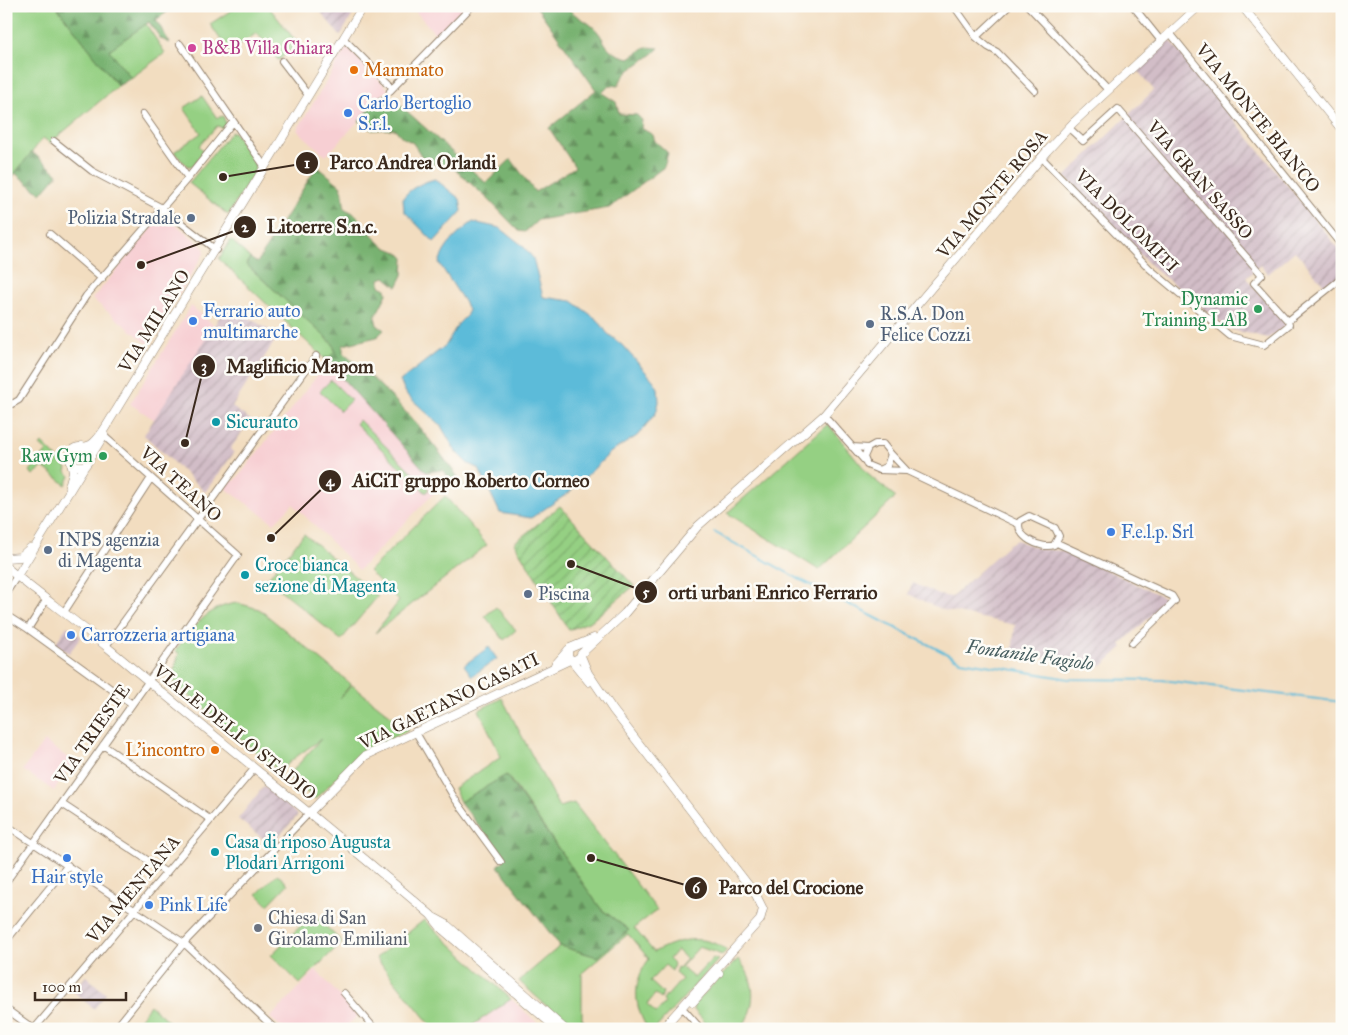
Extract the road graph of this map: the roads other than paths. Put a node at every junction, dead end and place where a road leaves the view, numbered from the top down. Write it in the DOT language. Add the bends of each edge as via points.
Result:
graph roads {
  1 [pos="363,6"];
  2 [pos="472,6"];
  3 [pos="954,6"];
  4 [pos="1009,6"];
  5 [pos="1028,6"];
  6 [pos="1131,6"];
  7 [pos="1199,6"];
  8 [pos="1242,6"];
  9 [pos="1170,33"];
  10 [pos="976,37"];
  11 [pos="343,38"];
  12 [pos="1161,41"];
  13 [pos="180,44"];
  14 [pos="282,61"];
  15 [pos="1108,90"];
  16 [pos="1035,91"];
  17 [pos="308,95"];
  18 [pos="143,114"];
  19 [pos="233,122"];
  20 [pos="1068,128"];
  21 [pos="1342,130"];
  22 [pos="54,141"];
  23 [pos="1042,157"];
  24 [pos="265,167"];
  25 [pos="188,178"];
  26 [pos="162,208"];
  27 [pos="50,234"];
  28 [pos="1342,246"];
  29 [pos="216,250"];
  30 [pos="1342,278"];
  31 [pos="102,279"];
  32 [pos="1288,321"];
  33 [pos="316,356"];
  34 [pos="6,399"];
  35 [pos="115,412"];
  36 [pos="824,415"];
  37 [pos="104,436"];
  38 [pos="82,446"];
  39 [pos="852,447"];
  40 [pos="868,448"];
  41 [pos="891,454"];
  42 [pos="865,461"];
  43 [pos="89,462"];
  44 [pos="72,463"];
  45 [pos="879,470"];
  46 [pos="907,471"];
  47 [pos="151,478"];
  48 [pos="64,497"];
  49 [pos="196,519"];
  50 [pos="1018,524"];
  51 [pos="41,535"];
  52 [pos="1057,543"];
  53 [pos="238,555"];
  54 [pos="10,558"];
  55 [pos="6,567"];
  56 [pos="17,576"];
  57 [pos="6,593"];
  58 [pos="47,600"];
  59 [pos="64,612"];
  60 [pos="6,615"];
  61 [pos="28,629"];
  62 [pos="604,633"];
  63 [pos="1132,643"];
  64 [pos="106,646"];
  65 [pos="571,648"];
  66 [pos="581,655"];
  67 [pos="571,660"];
  68 [pos="553,666"];
  69 [pos="148,682"];
  70 [pos="132,704"];
  71 [pos="613,710"];
  72 [pos="415,731"];
  73 [pos="104,745"];
  74 [pos="254,770"];
  75 [pos="62,804"];
  76 [pos="310,812"];
  77 [pos="211,820"];
  78 [pos="6,825"];
  79 [pos="34,843"];
  80 [pos="501,862"];
  81 [pos="68,865"];
  82 [pos="167,873"];
  83 [pos="6,882"];
  84 [pos="756,895"];
  85 [pos="135,910"];
  86 [pos="431,916"];
  87 [pos="748,939"];
  88 [pos="6,941"];
  89 [pos="184,944"];
  90 [pos="724,960"];
  91 [pos="709,984"];
  92 [pos="344,992"];
  93 [pos="6,1009"];
  94 [pos="681,1012"];
  95 [pos="669,1025"];
  96 [pos="34,1029"];
  97 [pos="115,1029"];
  98 [pos="275,1029"];
  99 [pos="375,1029"];
  100 [pos="557,1029"];
  101 [pos="565,1029"];
  102 [pos="663,1029"];
  103 [pos="701,1029"];
  1 -- 11 [label="street, VIA MILANO"];
  2 -- 11 [label="street" via="392,89"];
  3 -- 10 [label="street"];
  4 -- 10 [label="street"];
  5 -- 15 [label="street"];
  6 -- 12 [label="street"];
  7 -- 9 [label="street, VIA MONTE ROSA"];
  8 -- 21 [label="street"];
  9 -- 12 [label="street, VIA MONTE ROSA"];
  9 -- 28 [label="street, VIA MONTE BIANCO"];
  10 -- 16 [label="street" via="997,52"];
  11 -- 17 [label="street, VIA MILANO"];
  12 -- 15 [label="street, VIA MONTE ROSA"];
  13 -- 19 [label="street"];
  14 -- 17 [label="street"];
  15 -- 20 [label="street, VIA MONTE ROSA"];
  17 -- 24 [label="street, VIA MILANO"];
  18 -- 25 [label="street"];
  19 -- 24 [label="street"];
  19 -- 25 [label="street"];
  20 -- 23 [label="street, VIA MONTE ROSA"];
  20 -- 32 [label="street, VIA GRAN SASSO" via="1084,141 1118,109 1262,275 1254,283"];
  22 -- 26 [label="street" via="92,171"];
  23 -- 32 [label="street, VIA DOLOMITI" via="1150,269 1230,336 1264,345 1289,325"];
  23 -- 36 [label="street, VIA MONTE ROSA"];
  24 -- 29 [label="street, VIA MILANO"];
  25 -- 26 [label="street"];
  26 -- 29 [label="street"];
  26 -- 31 [label="street"];
  27 -- 31 [label="street"];
  29 -- 35 [label="street, VIA MILANO"];
  30 -- 32 [label="street, VIA DOLOMITI"];
  31 -- 34 [label="street" via="86,296 19,400 12,404"];
  33 -- 49 [label="street"];
  35 -- 37 [label="street, VIA MILANO"];
  35 -- 38 [label="street, VIA MILANO" via="95,440 88,446"];
  36 -- 39 [label="street"];
  36 -- 62 [label="street, VIA GAETANO CASATI" via="698,526 645,591"];
  37 -- 43 [label="street, VIA MILANO"];
  37 -- 47 [label="street, VIA TEANO"];
  38 -- 43 [label="street" via="90,452"];
  38 -- 44 [label="street" via="69,455"];
  39 -- 40 [label="street"];
  39 -- 42 [label="street"];
  40 -- 41 [label="street" via="880,443"];
  40 -- 42 [label="street"];
  41 -- 45 [label="street" via="890,463"];
  41 -- 46 [label="street"];
  42 -- 45 [label="street" via="870,468"];
  43 -- 44 [label="street" via="81,467"];
  43 -- 48 [label="street, VIA MILANO"];
  44 -- 48 [label="street, VIA MILANO" via="73,475"];
  45 -- 46 [label="street"];
  46 -- 50 [label="street"];
  47 -- 49 [label="street, VIA TEANO"];
  47 -- 59 [label="street"];
  48 -- 51 [label="street, VIA MILANO"];
  49 -- 53 [label="street, VIA TEANO"];
  49 -- 64 [label="street"];
  50 -- 52 [label="street" via="1020,533 1044,546 1051,547"];
  50 -- 52 [label="street" via="1029,516 1052,527 1058,532"];
  51 -- 54 [label="street, VIA MILANO" via="23,555"];
  51 -- 56 [label="street, VIA MILANO"];
  52 -- 63 [label="street" via="1172,596 1175,601"];
  53 -- 69 [label="street, VIA TRIESTE"];
  55 -- 56 [label="street, VIALE DELLO STADIO"];
  56 -- 57 [label="street, VIA MILANO"];
  56 -- 58 [label="street, VIALE DELLO STADIO"];
  58 -- 59 [label="street, VIALE DELLO STADIO"];
  58 -- 61 [label="street"];
  59 -- 64 [label="street, VIALE DELLO STADIO"];
  60 -- 61 [label="street"];
  61 -- 70 [label="street"];
  62 -- 65 [label="street, VIA GAETANO CASATI"];
  62 -- 66 [label="street, VIA GAETANO CASATI"];
  64 -- 69 [label="street, VIALE DELLO STADIO"];
  65 -- 66 [label="street" via="580,649"];
  65 -- 67 [label="street" via="568,656"];
  65 -- 68 [label="street, VIA GAETANO CASATI"];
  66 -- 67 [label="street, VIA GAETANO CASATI"];
  66 -- 71 [label="street" via="588,673"];
  67 -- 68 [label="street, VIA GAETANO CASATI"];
  67 -- 71 [label="street"];
  68 -- 72 [label="street, VIA GAETANO CASATI"];
  69 -- 70 [label="street, VIA TRIESTE"];
  69 -- 74 [label="street, VIALE DELLO STADIO"];
  70 -- 73 [label="street, VIA TRIESTE"];
  71 -- 84 [label="street"];
  72 -- 76 [label="street, VIA GAETANO CASATI" via="365,756"];
  72 -- 80 [label="street" via="459,806"];
  73 -- 75 [label="street, VIA TRIESTE"];
  73 -- 77 [label="street"];
  74 -- 76 [label="street, VIALE DELLO STADIO"];
  74 -- 77 [label="street, VIA MENTANA"];
  75 -- 79 [label="street, VIA TRIESTE"];
  75 -- 82 [label="street"];
  76 -- 86 [label="street, VIALE DELLO STADIO"];
  76 -- 89 [label="street, VIA GAETANO CASATI"];
  77 -- 82 [label="street, VIA MENTANA"];
  78 -- 79 [label="street"];
  79 -- 81 [label="street"];
  79 -- 83 [label="street, VIA TRIESTE"];
  81 -- 85 [label="street"];
  81 -- 88 [label="street"];
  82 -- 85 [label="street, VIA MENTANA"];
  84 -- 87 [label="street" via="766,906 766,916"];
  84 -- 90 [label="street" via="763,916"];
  85 -- 89 [label="street"];
  85 -- 96 [label="street, VIA MENTANA"];
  86 -- 100 [label="street, VIALE DELLO STADIO"];
  86 -- 101 [label="street, VIALE DELLO STADIO" via="446,924"];
  87 -- 90 [label="street"];
  87 -- 91 [label="street"];
  89 -- 97 [label="street, VIA GAETANO CASATI"];
  89 -- 98 [label="street"];
  90 -- 91 [label="street"];
  90 -- 94 [label="street"];
  91 -- 94 [label="street"];
  92 -- 99 [label="street"];
  93 -- 96 [label="street"];
  94 -- 95 [label="street"];
  94 -- 103 [label="street"];
  95 -- 102 [label="street"];
}
